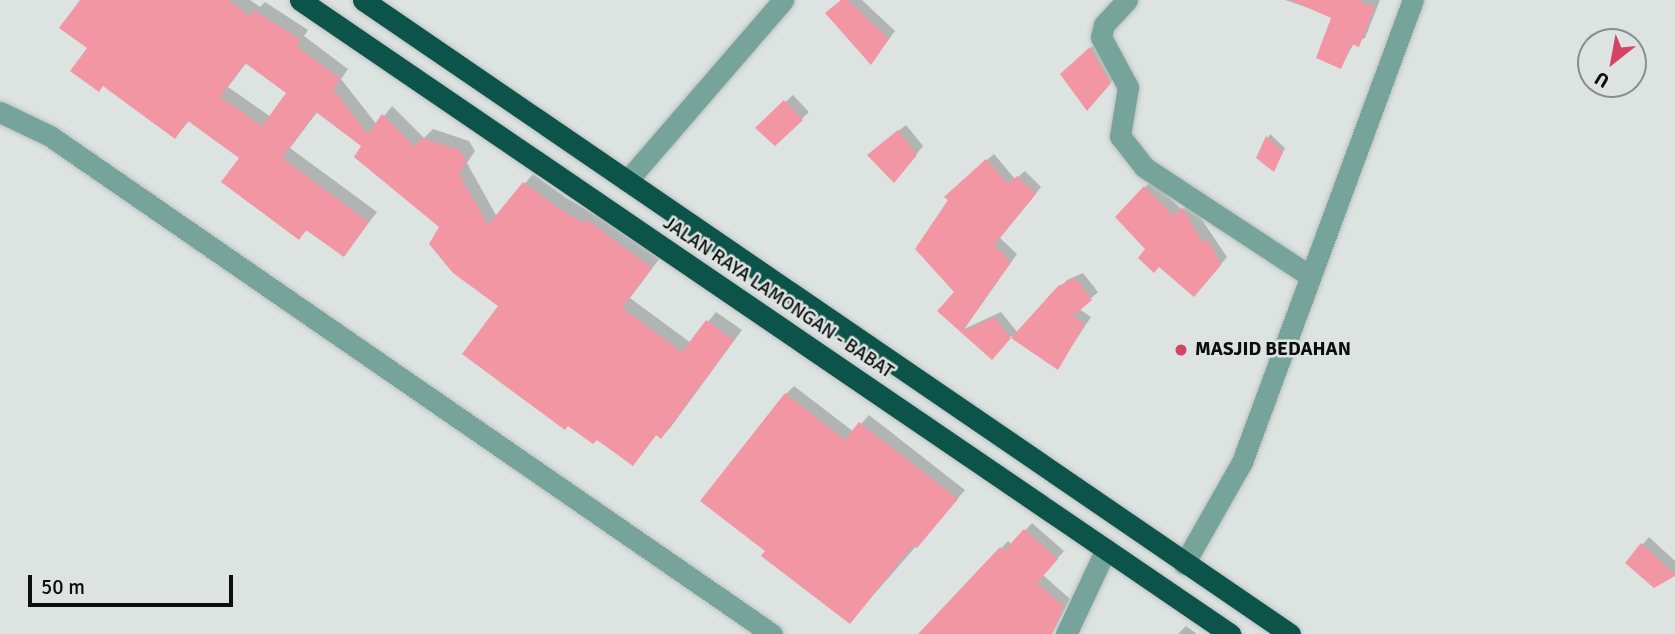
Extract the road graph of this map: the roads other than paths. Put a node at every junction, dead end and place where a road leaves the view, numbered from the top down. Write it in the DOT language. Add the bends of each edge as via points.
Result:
graph roads {
  1 [pos="300,0"];
  2 [pos="363,0"];
  3 [pos="783,0"];
  4 [pos="1127,0"];
  5 [pos="1413,0"];
  6 [pos="0,113"];
  7 [pos="627,181"];
  8 [pos="1310,276"];
  9 [pos="1106,549"];
  10 [pos="1184,564"];
  11 [pos="772,634"];
  12 [pos="1066,634"];
  13 [pos="1230,634"];
  14 [pos="1290,634"];
  1 -- 9 [label="highway, JALAN RAYA LAMONGAN - BABAT"];
  2 -- 7 [label="highway, JALAN RAYA LAMONGAN - BABAT"];
  3 -- 7 [label="street"];
  4 -- 8 [label="street" via="1104,25 1101,37 1128,87 1120,136 1144,167"];
  5 -- 8 [label="street"];
  6 -- 11 [label="street" via="50,136"];
  7 -- 10 [label="highway, JALAN RAYA LAMONGAN - BABAT"];
  8 -- 10 [label="street" via="1242,462"];
  9 -- 12 [label="street"];
  9 -- 13 [label="highway, JALAN RAYA LAMONGAN - BABAT"];
  10 -- 14 [label="highway, JALAN RAYA LAMONGAN - BABAT"];
}
